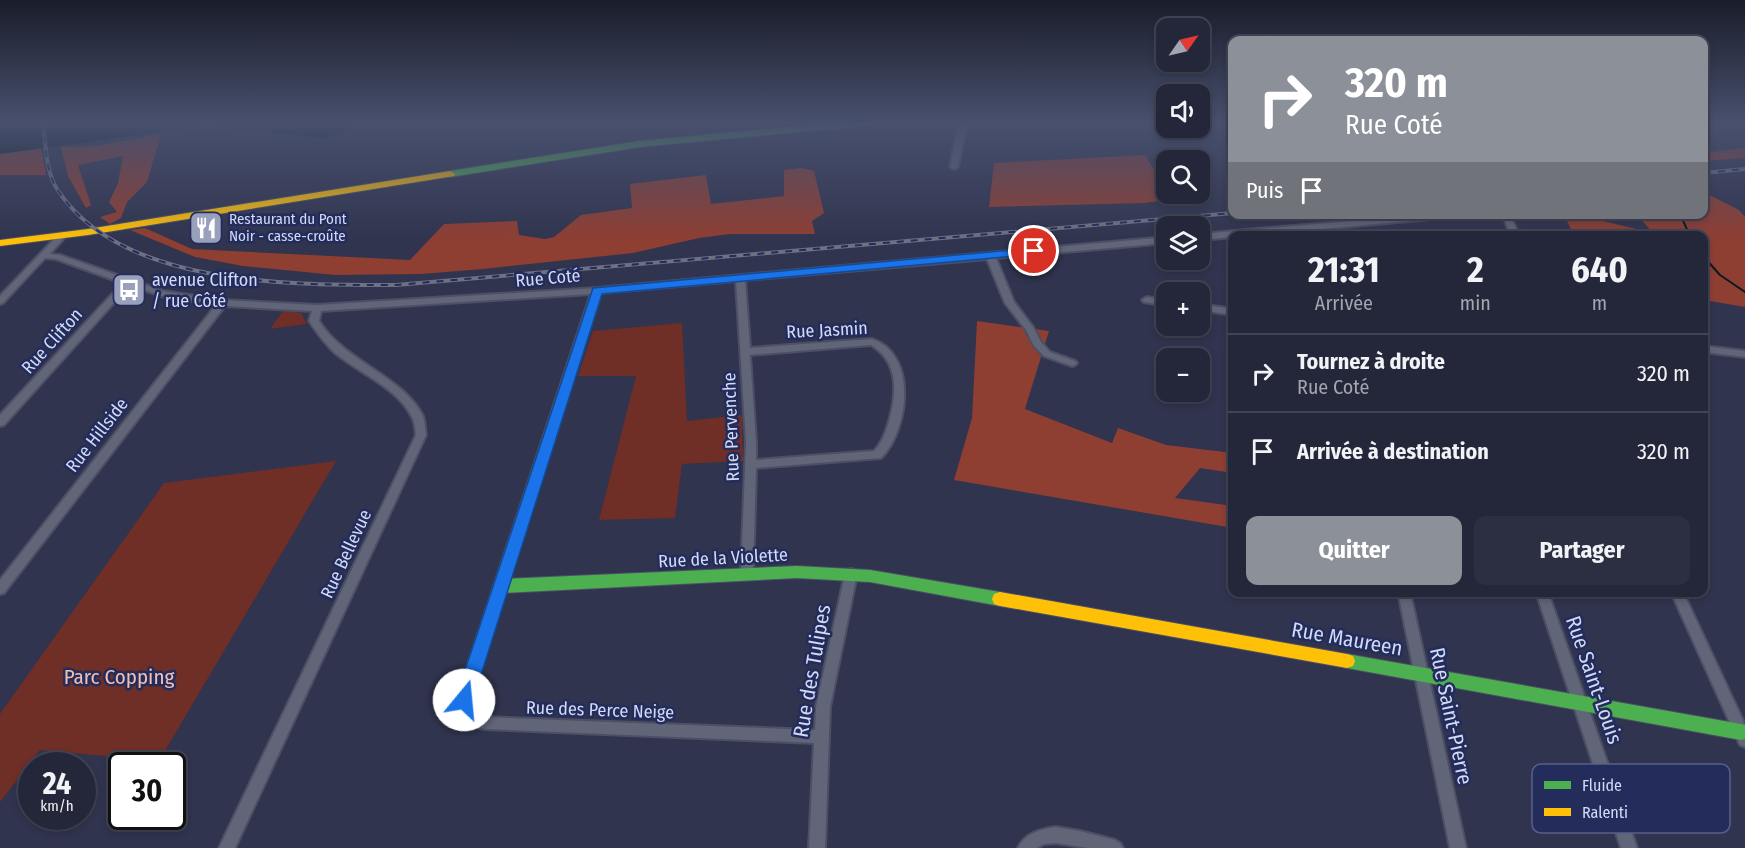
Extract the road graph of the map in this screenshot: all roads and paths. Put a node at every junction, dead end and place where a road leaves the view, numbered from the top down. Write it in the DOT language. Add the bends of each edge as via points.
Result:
graph roads {
  1 [pos="530,162"];
  2 [pos="955,162"];
  3 [pos="954,167"];
  4 [pos="1398,219"];
  5 [pos="1266,231"];
  6 [pos="1228,234"];
  7 [pos="62,236"];
  8 [pos="1210,236"];
  9 [pos="1156,241"];
  10 [pos="0,243"];
  11 [pos="990,255"];
  12 [pos="46,256"];
  13 [pos="740,278"];
  14 [pos="130,284"];
  15 [pos="597,291"];
  16 [pos="1147,300"];
  17 [pos="0,301"];
  18 [pos="1156,301"];
  19 [pos="222,303"];
  20 [pos="317,308"];
  21 [pos="1210,309"];
  22 [pos="1228,311"];
  23 [pos="1708,349"];
  24 [pos="745,352"];
  25 [pos="1745,354"];
  26 [pos="1072,363"];
  27 [pos="0,422"];
  28 [pos="752,464"];
  29 [pos="747,574"];
  30 [pos="851,574"];
  31 [pos="502,586"];
  32 [pos="0,589"];
  33 [pos="944,589"];
  34 [pos="1405,597"];
  35 [pos="1544,597"];
  36 [pos="1679,597"];
  37 [pos="1421,674"];
  38 [pos="1579,702"];
  39 [pos="1743,736"];
  40 [pos="820,737"];
  41 [pos="1600,764"];
  42 [pos="1624,833"];
  43 [pos="227,848"];
  44 [pos="817,848"];
  45 [pos="1026,848"];
  46 [pos="1115,848"];
  47 [pos="1458,848"];
  48 [pos="1629,848"];
  1 -- 7 [label="main road"];
  2 -- 3 [label="street"];
  4 -- 5 [label="street"];
  6 -- 8 [label="street"];
  7 -- 10 [label="main road"];
  7 -- 12 [label="street"];
  9 -- 11 [label="street, Rue Coté"];
  11 -- 13 [label="street, Rue Coté"];
  11 -- 26 [label="street" via="1010,303 1037,344 1047,354"];
  12 -- 14 [label="street, Rue Coté"];
  12 -- 17 [label="street"];
  13 -- 15 [label="street, Rue Coté"];
  13 -- 24 [label="street, Rue Pervenche"];
  14 -- 19 [label="street, Rue Coté"];
  14 -- 27 [label="street, Rue Clifton"];
  15 -- 20 [label="street, Rue Coté"];
  15 -- 31 [label="street, Rue des Perce Neige"];
  16 -- 18 [label="street"];
  19 -- 20 [label="street, Rue Coté"];
  19 -- 32 [label="street, Rue Hillside"];
  20 -- 43 [label="street, Rue Bellevue" via="314,321 320,334 413,407 420,418 421,435"];
  21 -- 22 [label="street"];
  23 -- 25 [label="street"];
  24 -- 28 [label="street, Rue Pervenche"];
  24 -- 28 [label="street, Rue Jasmin" via="872,342 886,352 900,387 888,443 877,455"];
  28 -- 29 [label="street, Rue Pervenche"];
  29 -- 30 [label="main road, Rue de la Violette"];
  29 -- 31 [label="main road, Rue de la Violette"];
  30 -- 33 [label="main road, Rue de la Violette"];
  30 -- 40 [label="street, Rue des Tulipes"];
  31 -- 40 [label="street, Rue des Perce Neige" via="464,700 466,712 476,721"];
  33 -- 37 [label="main road, Rue Maureen"];
  34 -- 37 [label="street, Rue Saint-Pierre"];
  35 -- 38 [label="street, Rue Saint-Louis"];
  36 -- 39 [label="street"];
  37 -- 38 [label="main road, Rue Maureen"];
  37 -- 47 [label="street, Rue Saint-Pierre"];
  38 -- 39 [label="main road, Rue Maureen"];
  38 -- 41 [label="street, Rue Saint-Louis"];
  40 -- 44 [label="street, Rue des Tulipes"];
  42 -- 48 [label="street, Rue Saint-Louis"];
  45 -- 46 [label="street" via="1037,838 1053,835"];
}
